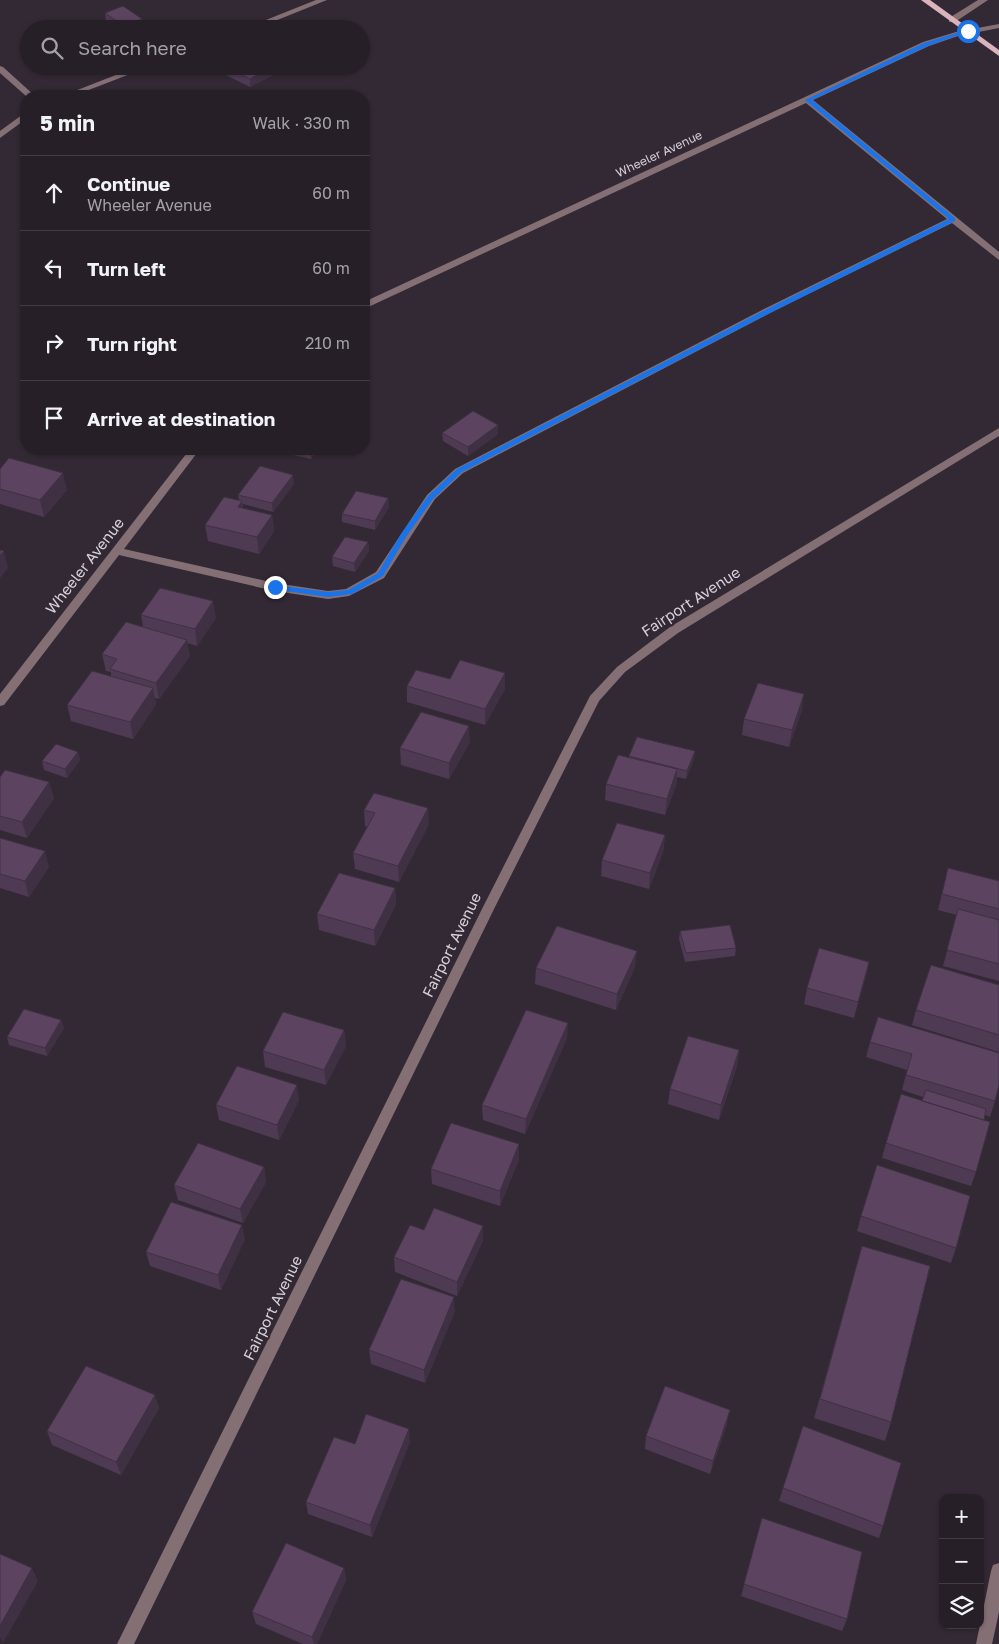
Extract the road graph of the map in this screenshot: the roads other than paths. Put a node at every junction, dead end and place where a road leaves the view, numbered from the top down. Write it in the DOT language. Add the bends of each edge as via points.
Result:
graph roads {
  1 [pos="323,0"];
  2 [pos="925,0"];
  3 [pos="984,0"];
  4 [pos="271,20"];
  5 [pos="952,20"];
  6 [pos="999,26"];
  7 [pos="968,31"];
  8 [pos="999,54"];
  9 [pos="0,69"];
  10 [pos="123,75"];
  11 [pos="23,90"];
  12 [pos="82,90"];
  13 [pos="808,100"];
  14 [pos="20,120"];
  15 [pos="0,135"];
  16 [pos="953,219"];
  17 [pos="999,257"];
  18 [pos="370,303"];
  19 [pos="999,430"];
  20 [pos="190,455"];
  21 [pos="116,551"];
  22 [pos="0,702"];
  23 [pos="999,1571"];
  24 [pos="125,1644"];
  25 [pos="984,1644"];
  1 -- 4 [label="street"];
  2 -- 5 [label="main road"];
  3 -- 5 [label="street"];
  5 -- 7 [label="main road"];
  6 -- 7 [label="street, Wheeler Avenue"];
  7 -- 8 [label="main road"];
  7 -- 13 [label="street, Wheeler Avenue" via="926,44"];
  9 -- 11 [label="street"];
  10 -- 12 [label="street"];
  13 -- 16 [label="street"];
  13 -- 18 [label="street, Wheeler Avenue"];
  14 -- 15 [label="street"];
  16 -- 17 [label="street"];
  16 -- 21 [label="street" via="767,311 459,471 431,498 380,575 349,592 328,595 275,587"];
  19 -- 24 [label="street, Fairport Avenue" via="674,630 623,666 604,684 489,907"];
  20 -- 21 [label="street, Wheeler Avenue"];
  21 -- 22 [label="street, Wheeler Avenue"];
  23 -- 25 [label="street"];
}
